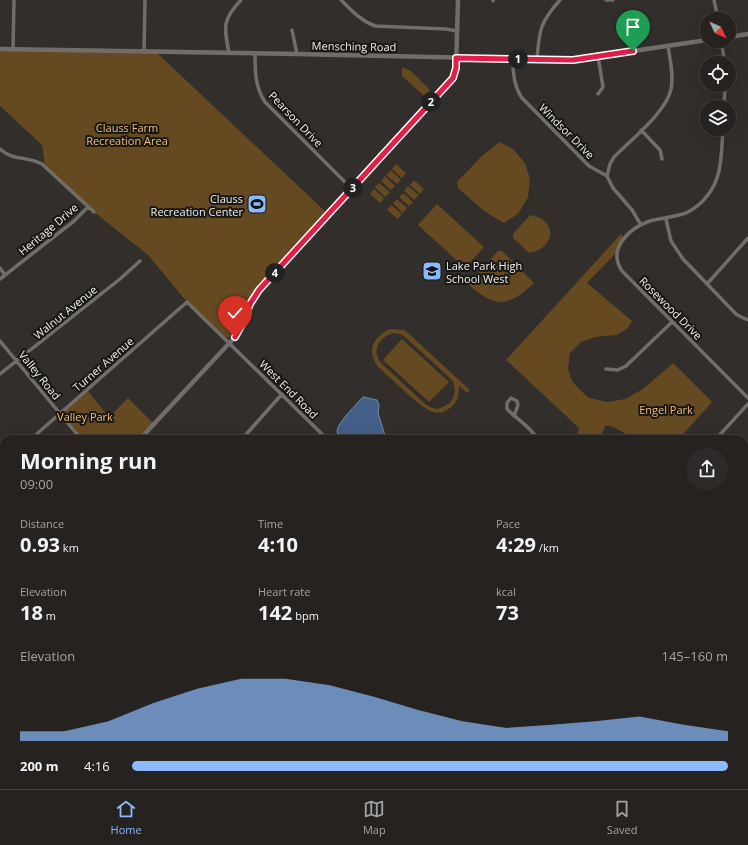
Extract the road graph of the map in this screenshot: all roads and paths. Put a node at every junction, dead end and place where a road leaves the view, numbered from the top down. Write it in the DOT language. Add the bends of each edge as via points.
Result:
graph roads {
  1 [pos="14,0"];
  2 [pos="144,0"];
  3 [pos="241,0"];
  4 [pos="341,0"];
  5 [pos="458,0"];
  6 [pos="560,0"];
  7 [pos="606,0"];
  8 [pos="613,0"];
  9 [pos="714,0"];
  10 [pos="717,12"];
  11 [pos="292,30"];
  12 [pos="457,31"];
  13 [pos="748,34"];
  14 [pos="736,36"];
  15 [pos="700,41"];
  16 [pos="668,46"];
  17 [pos="0,49"];
  18 [pos="12,50"];
  19 [pos="144,52"];
  20 [pos="229,53"];
  21 [pos="255,54"];
  22 [pos="297,54"];
  23 [pos="598,56"];
  24 [pos="456,58"];
  25 [pos="513,59"];
  26 [pos="537,59"];
  27 [pos="598,94"];
  28 [pos="641,130"];
  29 [pos="722,136"];
  30 [pos="0,149"];
  31 [pos="662,159"];
  32 [pos="607,176"];
  33 [pos="348,185"];
  34 [pos="88,206"];
  35 [pos="94,212"];
  36 [pos="666,218"];
  37 [pos="641,225"];
  38 [pos="748,238"];
  39 [pos="140,261"];
  40 [pos="0,268"];
  41 [pos="5,275"];
  42 [pos="0,279"];
  43 [pos="707,284"];
  44 [pos="187,302"];
  45 [pos="748,320"];
  46 [pos="672,322"];
  47 [pos="0,341"];
  48 [pos="230,344"];
  49 [pos="17,361"];
  50 [pos="606,369"];
  51 [pos="0,374"];
  52 [pos="282,394"];
  53 [pos="748,398"];
  54 [pos="748,404"];
  55 [pos="60,414"];
  56 [pos="514,416"];
  57 [pos="36,435"];
  58 [pos="78,435"];
  59 [pos="144,435"];
  60 [pos="246,435"];
  61 [pos="323,435"];
  62 [pos="535,435"];
  63 [pos="720,435"];
  1 -- 18 [label="street"];
  2 -- 19 [label="street"];
  3 -- 20 [label="street" via="226,20"];
  4 -- 12 [label="street" via="358,17 376,26"];
  5 -- 12 [label="street"];
  6 -- 26 [label="street" via="542,25"];
  7 -- 8 [label="street"];
  9 -- 10 [label="street"];
  11 -- 22 [label="street"];
  12 -- 24 [label="street"];
  13 -- 14 [label="street"];
  15 -- 16 [label="street, Mensching Road"];
  16 -- 23 [label="street, Mensching Road"];
  16 -- 28 [label="street" via="672,75 671,90 661,109"];
  17 -- 18 [label="street, Mensching Road"];
  18 -- 19 [label="street, Mensching Road"];
  19 -- 20 [label="street, Mensching Road"];
  20 -- 21 [label="street, Mensching Road"];
  21 -- 22 [label="street, Mensching Road"];
  21 -- 33 [label="street, Pearson Drive" via="257,86 266,104"];
  22 -- 24 [label="street, Mensching Road"];
  23 -- 26 [label="street, Mensching Road" via="573,60"];
  23 -- 27 [label="street" via="603,88"];
  24 -- 25 [label="street, Mensching Road"];
  24 -- 48 [label="street" via="453,78 259,290 250,304 240,330"];
  25 -- 26 [label="street, Mensching Road"];
  25 -- 32 [label="street, Windsor Drive" via="513,75 522,98 589,166"];
  28 -- 31 [label="street" via="660,150"];
  28 -- 32 [label="street" via="614,157"];
  29 -- 36 [label="street" via="720,171 712,189 703,201 692,209"];
  30 -- 34 [label="street" via="13,157 42,164"];
  32 -- 37 [label="street, Windsor Drive"];
  34 -- 35 [label="street"];
  34 -- 41 [label="street, Heritage Drive" via="74,221"];
  36 -- 37 [label="street"];
  36 -- 43 [label="street" via="676,251"];
  37 -- 46 [label="street, Rosewood Drive" via="619,246 619,265"];
  38 -- 43 [label="street"];
  39 -- 49 [label="street, Walnut Avenue"];
  40 -- 41 [label="street"];
  41 -- 42 [label="street, Heritage Drive"];
  43 -- 45 [label="street" via="736,314"];
  44 -- 48 [label="street, West End Road"];
  44 -- 55 [label="street, Turner Avenue"];
  46 -- 50 [label="street" via="626,366 618,370"];
  46 -- 53 [label="street, Rosewood Drive"];
  47 -- 49 [label="street, Valley Road"];
  48 -- 52 [label="street, West End Road"];
  48 -- 59 [label="street"];
  49 -- 51 [label="street, Walnut Avenue"];
  49 -- 55 [label="street, Valley Road"];
  52 -- 60 [label="street"];
  52 -- 61 [label="street, West End Road"];
  54 -- 63 [label="street"];
  55 -- 57 [label="street, Turner Avenue"];
  55 -- 58 [label="street, Valley Road"];
  56 -- 56 [label="street" via="518,405 517,401 511,398 506,406"];
  56 -- 62 [label="street"];
}
